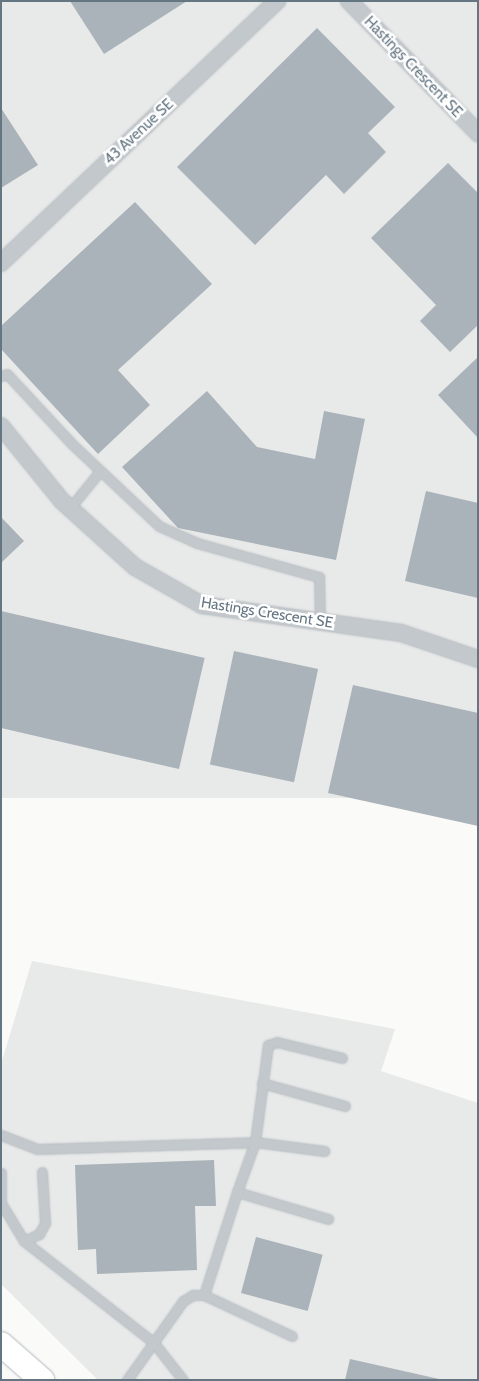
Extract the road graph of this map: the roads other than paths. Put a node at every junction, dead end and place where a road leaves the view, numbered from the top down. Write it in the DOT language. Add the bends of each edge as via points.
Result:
graph roads {
  1 [pos="277,1"];
  2 [pos="348,1"];
  3 [pos="478,133"];
  4 [pos="1,263"];
  5 [pos="1,376"];
  6 [pos="1,426"];
  7 [pos="100,471"];
  8 [pos="70,508"];
  9 [pos="320,622"];
  10 [pos="478,659"];
  11 [pos="342,1058"];
  12 [pos="262,1083"];
  13 [pos="345,1106"];
  14 [pos="1,1135"];
  15 [pos="254,1142"];
  16 [pos="324,1151"];
  17 [pos="42,1172"];
  18 [pos="1,1173"];
  19 [pos="237,1192"];
  20 [pos="328,1219"];
  21 [pos="24,1241"];
  22 [pos="204,1295"];
  23 [pos="292,1336"];
  24 [pos="154,1343"];
  25 [pos="1,1344"];
  26 [pos="42,1380"];
  27 [pos="127,1380"];
  28 [pos="183,1380"];
  1 -- 4 [label="street, 43 Avenue SE"];
  2 -- 3 [label="street, Hastings Crescent SE"];
  5 -- 7 [label="lane" via="7,374"];
  6 -- 8 [label="street, Hastings Crescent SE"];
  7 -- 8 [label="lane"];
  7 -- 9 [label="lane" via="159,526 197,542 319,577"];
  8 -- 9 [label="street, Hastings Crescent SE" via="135,567 202,605"];
  9 -- 10 [label="street, Hastings Crescent SE" via="401,633"];
  11 -- 12 [label="lane" via="277,1042 268,1045"];
  12 -- 13 [label="lane"];
  12 -- 15 [label="lane"];
  14 -- 15 [label="lane" via="37,1149"];
  15 -- 16 [label="lane"];
  15 -- 19 [label="lane"];
  17 -- 21 [label="lane" via="45,1223 39,1234"];
  18 -- 21 [label="lane" via="1,1203"];
  19 -- 20 [label="lane"];
  19 -- 22 [label="lane"];
  21 -- 24 [label="lane"];
  22 -- 23 [label="lane"];
  22 -- 24 [label="lane" via="193,1295 183,1301"];
  24 -- 27 [label="lane"];
  24 -- 28 [label="lane"];
  25 -- 26 [label="street"];
}
